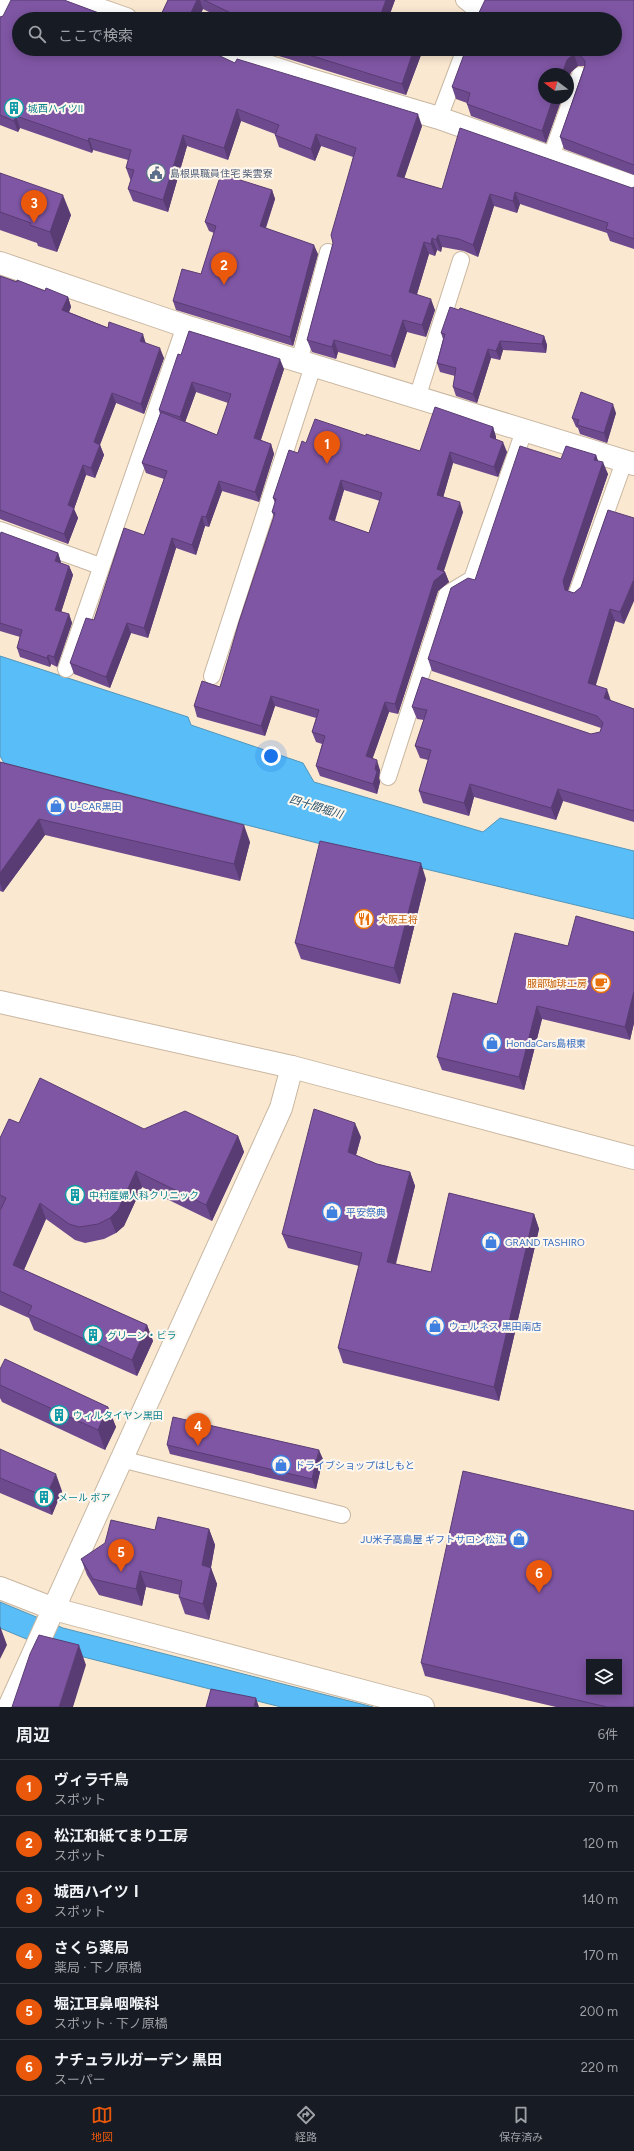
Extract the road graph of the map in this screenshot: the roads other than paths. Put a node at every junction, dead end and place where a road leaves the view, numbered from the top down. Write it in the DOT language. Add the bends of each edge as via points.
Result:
graph roads {
  1 [pos="8,0"];
  2 [pos="72,0"];
  3 [pos="464,0"];
  4 [pos="480,10"];
  5 [pos="106,12"];
  6 [pos="0,18"];
  7 [pos="237,56"];
  8 [pos="462,56"];
  9 [pos="580,75"];
  10 [pos="439,118"];
  11 [pos="551,157"];
  12 [pos="634,187"];
  13 [pos="328,252"];
  14 [pos="461,260"];
  15 [pos="0,263"];
  16 [pos="185,326"];
  17 [pos="306,364"];
  18 [pos="417,398"];
  19 [pos="524,431"];
  20 [pos="629,463"];
  21 [pos="0,530"];
  22 [pos="100,566"];
  23 [pos="576,596"];
  24 [pos="66,669"];
  25 [pos="212,676"];
  26 [pos="388,777"];
  27 [pos="0,1002"];
  28 [pos="292,1067"];
  29 [pos="634,1158"];
  30 [pos="121,1460"];
  31 [pos="342,1515"];
  32 [pos="0,1588"];
  33 [pos="51,1614"];
  34 [pos="9,1707"];
  35 [pos="422,1707"];
  1 -- 6 [label="street"];
  2 -- 5 [label="street"];
  3 -- 4 [label="lane"];
  7 -- 10 [label="street"];
  8 -- 10 [label="lane"];
  9 -- 11 [label="lane"];
  10 -- 11 [label="street"];
  11 -- 12 [label="street"];
  13 -- 17 [label="lane"];
  14 -- 18 [label="lane"];
  15 -- 16 [label="street"];
  16 -- 17 [label="street"];
  16 -- 22 [label="lane"];
  17 -- 18 [label="street"];
  17 -- 25 [label="lane"];
  18 -- 19 [label="street"];
  19 -- 20 [label="street"];
  19 -- 26 [label="lane" via="472,580 447,594 428,679"];
  20 -- 23 [label="lane"];
  21 -- 22 [label="lane"];
  22 -- 24 [label="lane"];
  27 -- 28 [label="street"];
  28 -- 29 [label="street"];
  28 -- 30 [label="street" via="281,1108"];
  30 -- 31 [label="lane"];
  30 -- 33 [label="street"];
  32 -- 33 [label="street"];
  33 -- 34 [label="street"];
  33 -- 35 [label="street"];
}
